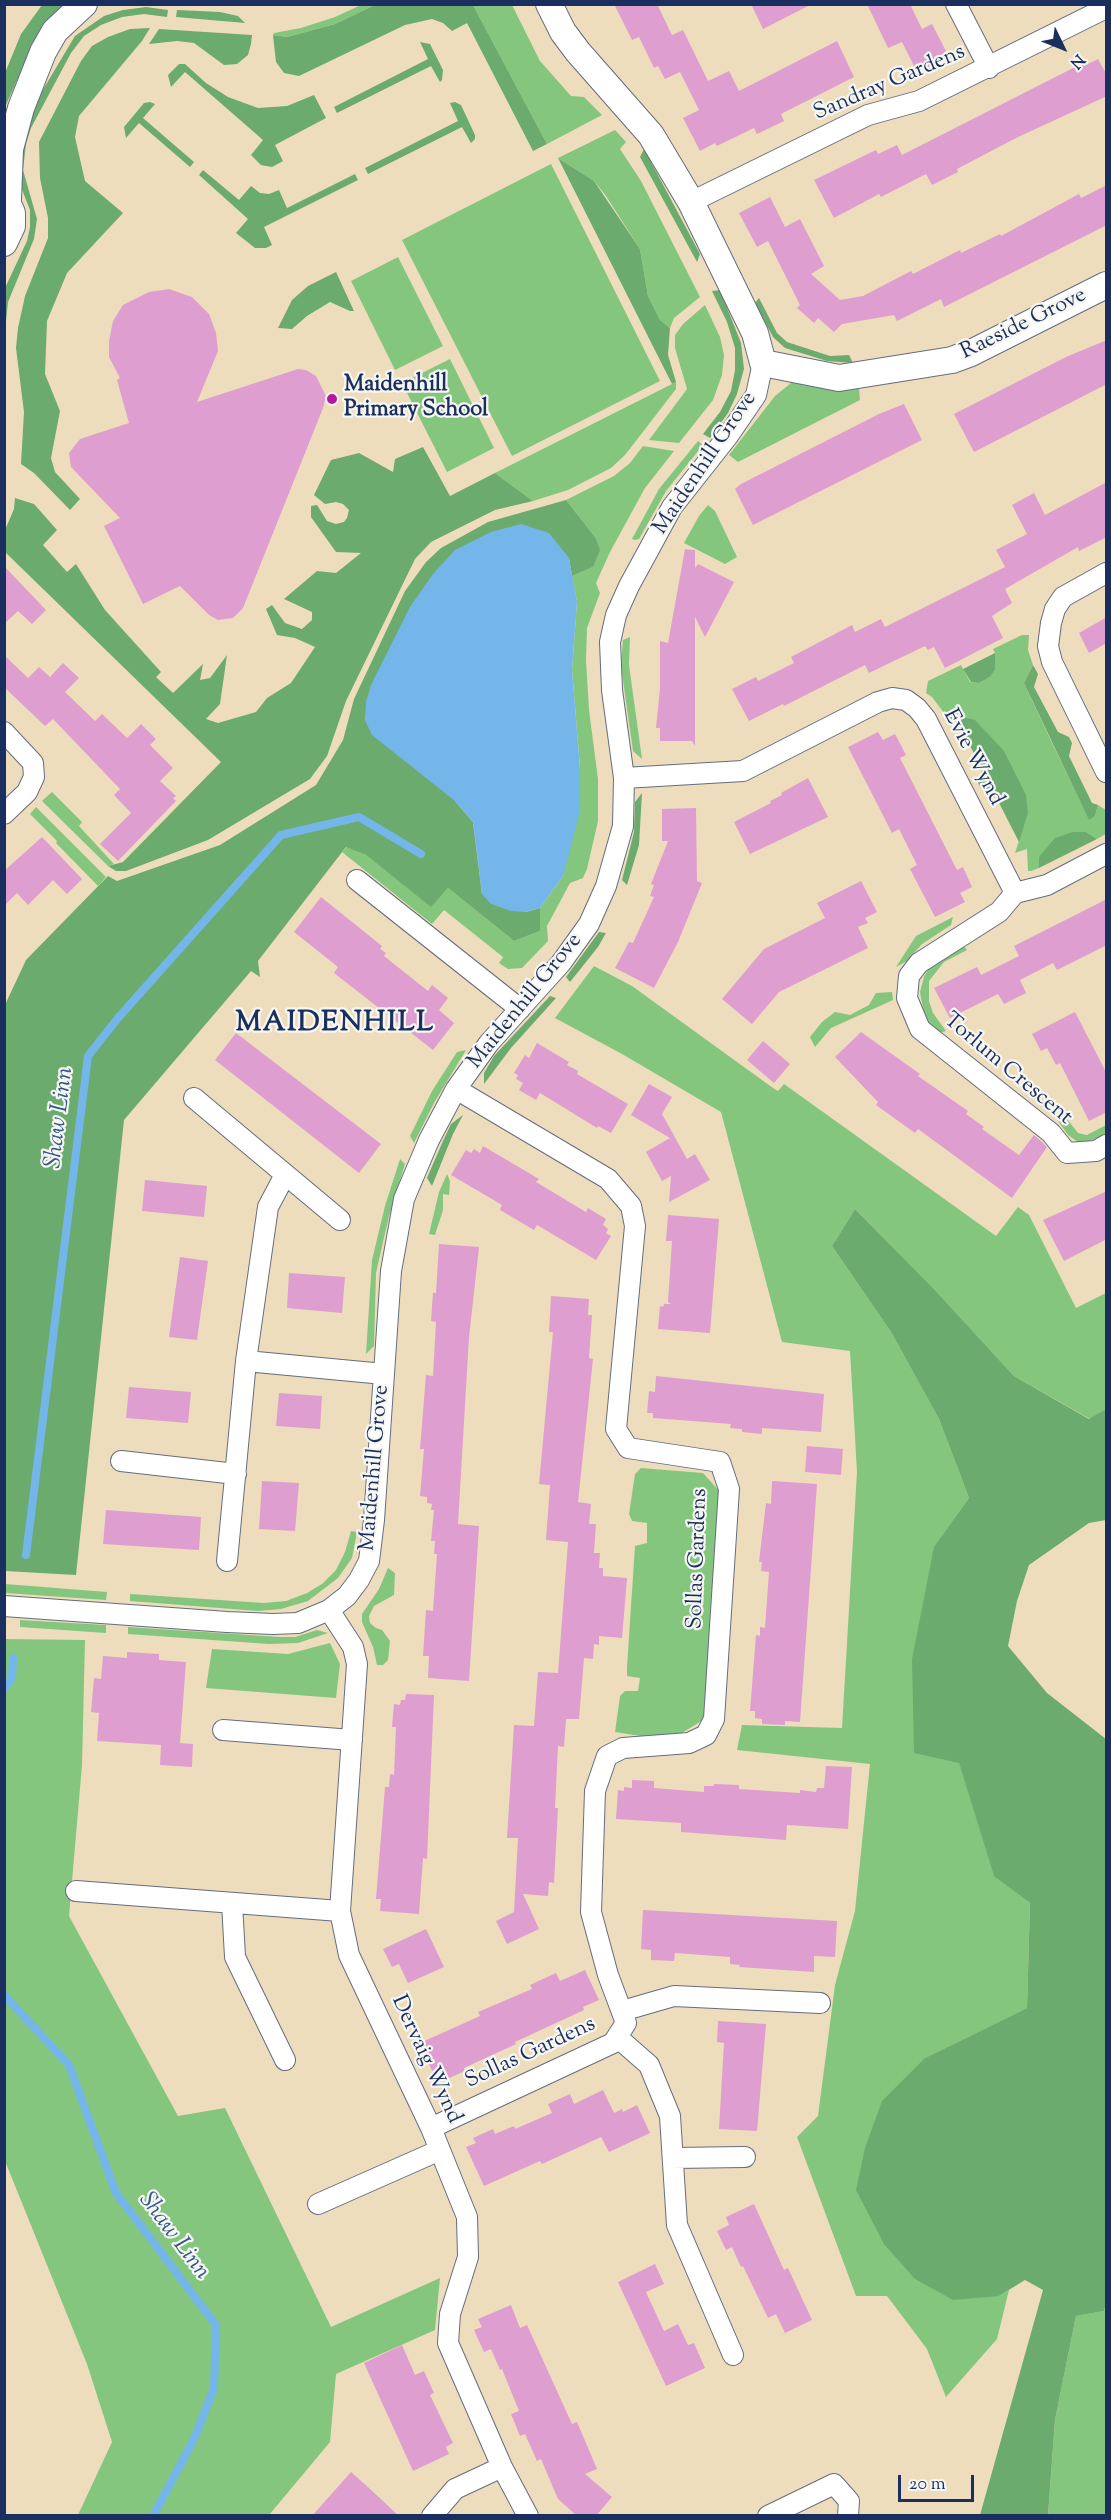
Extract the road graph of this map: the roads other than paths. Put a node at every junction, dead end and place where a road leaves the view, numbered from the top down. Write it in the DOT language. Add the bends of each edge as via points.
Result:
graph roads {
  1 [pos="84,4"];
  2 [pos="549,4"];
  3 [pos="956,4"];
  4 [pos="1107,8"];
  5 [pos="989,68"];
  6 [pos="13,117"];
  7 [pos="6,197"];
  8 [pos="691,202"];
  9 [pos="4,243"];
  10 [pos="1107,285"];
  11 [pos="763,363"];
  12 [pos="1107,573"];
  13 [pos="4,732"];
  14 [pos="1107,772"];
  15 [pos="624,778"];
  16 [pos="4,814"];
  17 [pos="1107,854"];
  18 [pos="357,880"];
  19 [pos="1015,893"];
  20 [pos="520,1009"];
  21 [pos="456,1089"];
  22 [pos="194,1098"];
  23 [pos="1107,1145"];
  24 [pos="285,1175"];
  25 [pos="340,1220"];
  26 [pos="246,1361"];
  27 [pos="384,1374"];
  28 [pos="121,1461"];
  29 [pos="236,1474"];
  30 [pos="227,1561"];
  31 [pos="4,1606"];
  32 [pos="330,1610"];
  33 [pos="223,1730"];
  34 [pos="352,1740"];
  35 [pos="76,1891"];
  36 [pos="232,1903"];
  37 [pos="340,1911"];
  38 [pos="820,2003"];
  39 [pos="622,2011"];
  40 [pos="617,2037"];
  41 [pos="285,2060"];
  42 [pos="430,2128"];
  43 [pos="440,2150"];
  44 [pos="745,2157"];
  45 [pos="673,2158"];
  46 [pos="318,2204"];
  47 [pos="733,2355"];
  48 [pos="502,2467"];
  49 [pos="432,2516"];
  50 [pos="528,2516"];
  51 [pos="768,2516"];
  52 [pos="848,2516"];
  1 -- 6 [label="street" via="55,31"];
  2 -- 8 [label="street, Maidenhill Grove" via="578,52 651,135"];
  3 -- 5 [label="street"];
  4 -- 5 [label="street, Sandray Gardens"];
  5 -- 8 [label="street, Sandray Gardens" via="919,101 868,115"];
  6 -- 7 [label="street"];
  7 -- 9 [label="street" via="12,226"];
  8 -- 11 [label="street, Maidenhill Grove" via="755,333"];
  10 -- 11 [label="street, Raeside Grove" via="952,360 839,378"];
  11 -- 15 [label="street, Maidenhill Grove" via="756,395 672,507 616,615 610,642 612,690"];
  12 -- 14 [label="street" via="1063,597 1053,616 1048,646 1052,662"];
  13 -- 16 [label="street" via="33,763 34,777 27,792"];
  15 -- 19 [label="street, Evie Wynd" via="743,771 878,702 906,700 926,719"];
  15 -- 20 [label="street, Maidenhill Grove" via="623,826 606,886 589,924"];
  17 -- 19 [label="street" via="1047,885"];
  18 -- 20 [label="street"];
  19 -- 23 [label="street, Torlum Crescent" via="999,912 919,963 909,976 907,998 920,1029 1051,1133 1067,1153 1096,1151"];
  20 -- 21 [label="street, Maidenhill Grove"];
  21 -- 27 [label="street, Maidenhill Grove" via="404,1199 391,1271"];
  21 -- 39 [label="street, Sollas Gardens" via="608,1179 631,1206 635,1226 616,1429 628,1448 720,1462 729,1489 714,1719 705,1735 689,1743 623,1748 607,1756 595,1791 591,1911 608,1976"];
  22 -- 24 [label="street"];
  24 -- 25 [label="street"];
  24 -- 26 [label="street" via="268,1207"];
  26 -- 27 [label="street"];
  26 -- 29 [label="street"];
  27 -- 32 [label="street, Maidenhill Grove" via="369,1561 353,1588"];
  28 -- 29 [label="street"];
  29 -- 30 [label="street"];
  31 -- 32 [label="street, Maidenhill Grove" via="273,1624 298,1623"];
  32 -- 34 [label="street, Dervaig Wynd" via="353,1647 357,1664"];
  33 -- 34 [label="street"];
  34 -- 37 [label="street, Dervaig Wynd"];
  35 -- 36 [label="street"];
  36 -- 37 [label="street"];
  36 -- 41 [label="street" via="235,1958"];
  37 -- 42 [label="street, Dervaig Wynd" via="349,1954"];
  38 -- 39 [label="street, Sollas Gardens" via="674,1996"];
  39 -- 40 [label="street, Sollas Gardens" via="626,2023"];
  40 -- 42 [label="street, Sollas Gardens" via="613,2043"];
  40 -- 45 [label="street, Sollas Gardens" via="649,2065 669,2116"];
  42 -- 43 [label="street, Dervaig Wynd"];
  43 -- 46 [label="street"];
  43 -- 48 [label="street, Dervaig Wynd" via="467,2217 468,2257 450,2314 448,2343"];
  44 -- 45 [label="street"];
  45 -- 47 [label="street, Sollas Gardens" via="677,2225"];
  48 -- 49 [label="street" via="455,2489"];
  48 -- 50 [label="street, Dervaig Wynd"];
  51 -- 52 [label="street" via="834,2484 849,2501"];
}
